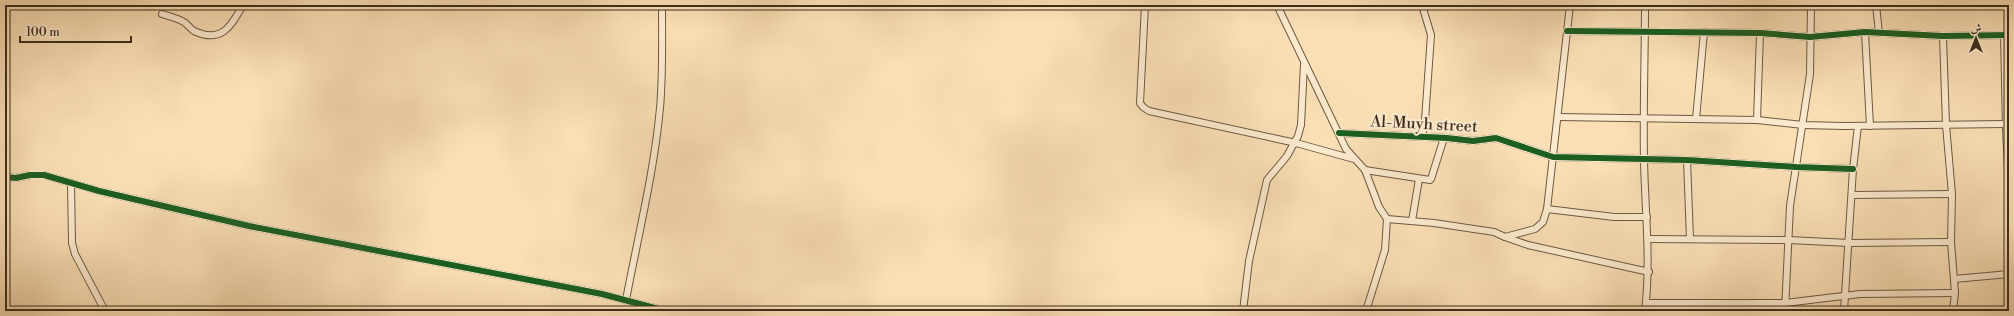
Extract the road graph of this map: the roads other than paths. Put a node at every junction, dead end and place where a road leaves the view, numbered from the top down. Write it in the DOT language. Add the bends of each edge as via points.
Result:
graph roads {
  1 [pos="243,5"];
  2 [pos="662,5"];
  3 [pos="1145,5"];
  4 [pos="1277,5"];
  5 [pos="1422,5"];
  6 [pos="1570,5"];
  7 [pos="1645,5"];
  8 [pos="1811,5"];
  9 [pos="1876,5"];
  10 [pos="162,14"];
  11 [pos="1567,30"];
  12 [pos="1645,31"];
  13 [pos="1704,32"];
  14 [pos="1865,32"];
  15 [pos="1760,33"];
  16 [pos="1879,33"];
  17 [pos="2006,35"];
  18 [pos="1943,36"];
  19 [pos="1810,37"];
  20 [pos="1304,62"];
  21 [pos="2007,68"];
  22 [pos="1558,117"];
  23 [pos="1645,118"];
  24 [pos="1696,119"];
  25 [pos="1757,120"];
  26 [pos="1803,125"];
  27 [pos="1946,125"];
  28 [pos="1858,126"];
  29 [pos="1870,126"];
  30 [pos="2007,127"];
  31 [pos="1339,133"];
  32 [pos="1422,137"];
  33 [pos="1444,138"];
  34 [pos="1296,143"];
  35 [pos="1553,157"];
  36 [pos="1354,159"];
  37 [pos="1644,159"];
  38 [pos="1687,160"];
  39 [pos="1796,167"];
  40 [pos="1853,169"];
  41 [pos="1365,170"];
  42 [pos="5,177"];
  43 [pos="1419,179"];
  44 [pos="71,183"];
  45 [pos="2009,188"];
  46 [pos="1952,194"];
  47 [pos="1852,195"];
  48 [pos="1547,209"];
  49 [pos="1647,217"];
  50 [pos="1387,219"];
  51 [pos="1412,221"];
  52 [pos="1506,237"];
  53 [pos="1649,239"];
  54 [pos="1690,239"];
  55 [pos="1789,240"];
  56 [pos="1951,242"];
  57 [pos="1849,243"];
  58 [pos="1649,272"];
  59 [pos="2009,274"];
  60 [pos="1954,279"];
  61 [pos="1955,293"];
  62 [pos="1846,296"];
  63 [pos="626,300"];
  64 [pos="1646,303"];
  65 [pos="1785,303"];
  66 [pos="105,311"];
  67 [pos="666,311"];
  68 [pos="1244,311"];
  69 [pos="1366,311"];
  70 [pos="1645,311"];
  71 [pos="1785,311"];
  72 [pos="1844,311"];
  73 [pos="1953,311"];
  1 -- 10 [label="street" via="227,30 219,35 206,35 192,30 183,21"];
  2 -- 63 [label="street" via="663,78 660,110 655,150"];
  3 -- 34 [label="street" via="1140,103 1142,107 1149,111"];
  4 -- 20 [label="street"];
  5 -- 32 [label="street" via="1431,35"];
  6 -- 11 [label="street"];
  7 -- 12 [label="street"];
  8 -- 19 [label="street"];
  9 -- 16 [label="street"];
  11 -- 12 [label="street"];
  11 -- 22 [label="street"];
  12 -- 13 [label="street"];
  12 -- 23 [label="street"];
  13 -- 15 [label="street"];
  13 -- 24 [label="street"];
  14 -- 16 [label="street"];
  14 -- 19 [label="street"];
  14 -- 29 [label="street"];
  15 -- 19 [label="street"];
  15 -- 25 [label="street"];
  16 -- 18 [label="street"];
  17 -- 18 [label="street"];
  17 -- 21 [label="street"];
  18 -- 27 [label="street"];
  19 -- 26 [label="street" via="1810,74"];
  20 -- 31 [label="street"];
  20 -- 34 [label="street" via="1301,125"];
  21 -- 30 [label="street"];
  22 -- 23 [label="street"];
  22 -- 35 [label="street"];
  23 -- 24 [label="street"];
  23 -- 37 [label="street"];
  24 -- 25 [label="street"];
  25 -- 26 [label="street"];
  26 -- 28 [label="street"];
  26 -- 39 [label="street"];
  27 -- 29 [label="street"];
  27 -- 30 [label="street"];
  27 -- 46 [label="street"];
  28 -- 29 [label="street"];
  28 -- 40 [label="street"];
  30 -- 45 [label="street"];
  31 -- 32 [label="street, Al-Muyh street"];
  31 -- 36 [label="street"];
  32 -- 33 [label="street, Al-Muyh street"];
  33 -- 35 [label="street, Al-Muyh street" via="1473,141 1496,138"];
  33 -- 43 [label="street" via="1432,179"];
  34 -- 36 [label="street"];
  34 -- 68 [label="street" via="1267,180 1249,261"];
  35 -- 37 [label="street, Al-Muyh street"];
  35 -- 48 [label="street"];
  36 -- 41 [label="street"];
  37 -- 38 [label="street, Al-Muyh street"];
  37 -- 49 [label="street"];
  38 -- 39 [label="street, Al-Muyh street"];
  38 -- 54 [label="street"];
  39 -- 40 [label="street, Al-Muyh street"];
  39 -- 55 [label="street" via="1790,206"];
  40 -- 47 [label="street"];
  41 -- 43 [label="street"];
  41 -- 50 [label="street" via="1379,207"];
  42 -- 44 [label="street" via="16,178 37,174"];
  43 -- 51 [label="street"];
  44 -- 63 [label="street" via="249,226"];
  44 -- 66 [label="street" via="72,243 75,254"];
  46 -- 47 [label="street"];
  46 -- 56 [label="street"];
  47 -- 57 [label="street"];
  48 -- 49 [label="street" via="1614,217"];
  48 -- 52 [label="street" via="1543,222 1535,229"];
  49 -- 53 [label="street"];
  50 -- 51 [label="street"];
  50 -- 69 [label="street" via="1385,250"];
  51 -- 52 [label="street" via="1494,232"];
  52 -- 58 [label="street" via="1528,245"];
  53 -- 54 [label="street"];
  53 -- 58 [label="street"];
  54 -- 55 [label="street"];
  55 -- 57 [label="street"];
  55 -- 65 [label="street"];
  56 -- 57 [label="street"];
  56 -- 60 [label="street"];
  57 -- 62 [label="street"];
  58 -- 64 [label="street"];
  59 -- 60 [label="street"];
  60 -- 61 [label="street"];
  61 -- 62 [label="street"];
  61 -- 73 [label="street"];
  62 -- 65 [label="street"];
  62 -- 72 [label="street"];
  63 -- 67 [label="street"];
  64 -- 65 [label="street"];
  64 -- 70 [label="street"];
  65 -- 71 [label="street"];
}
